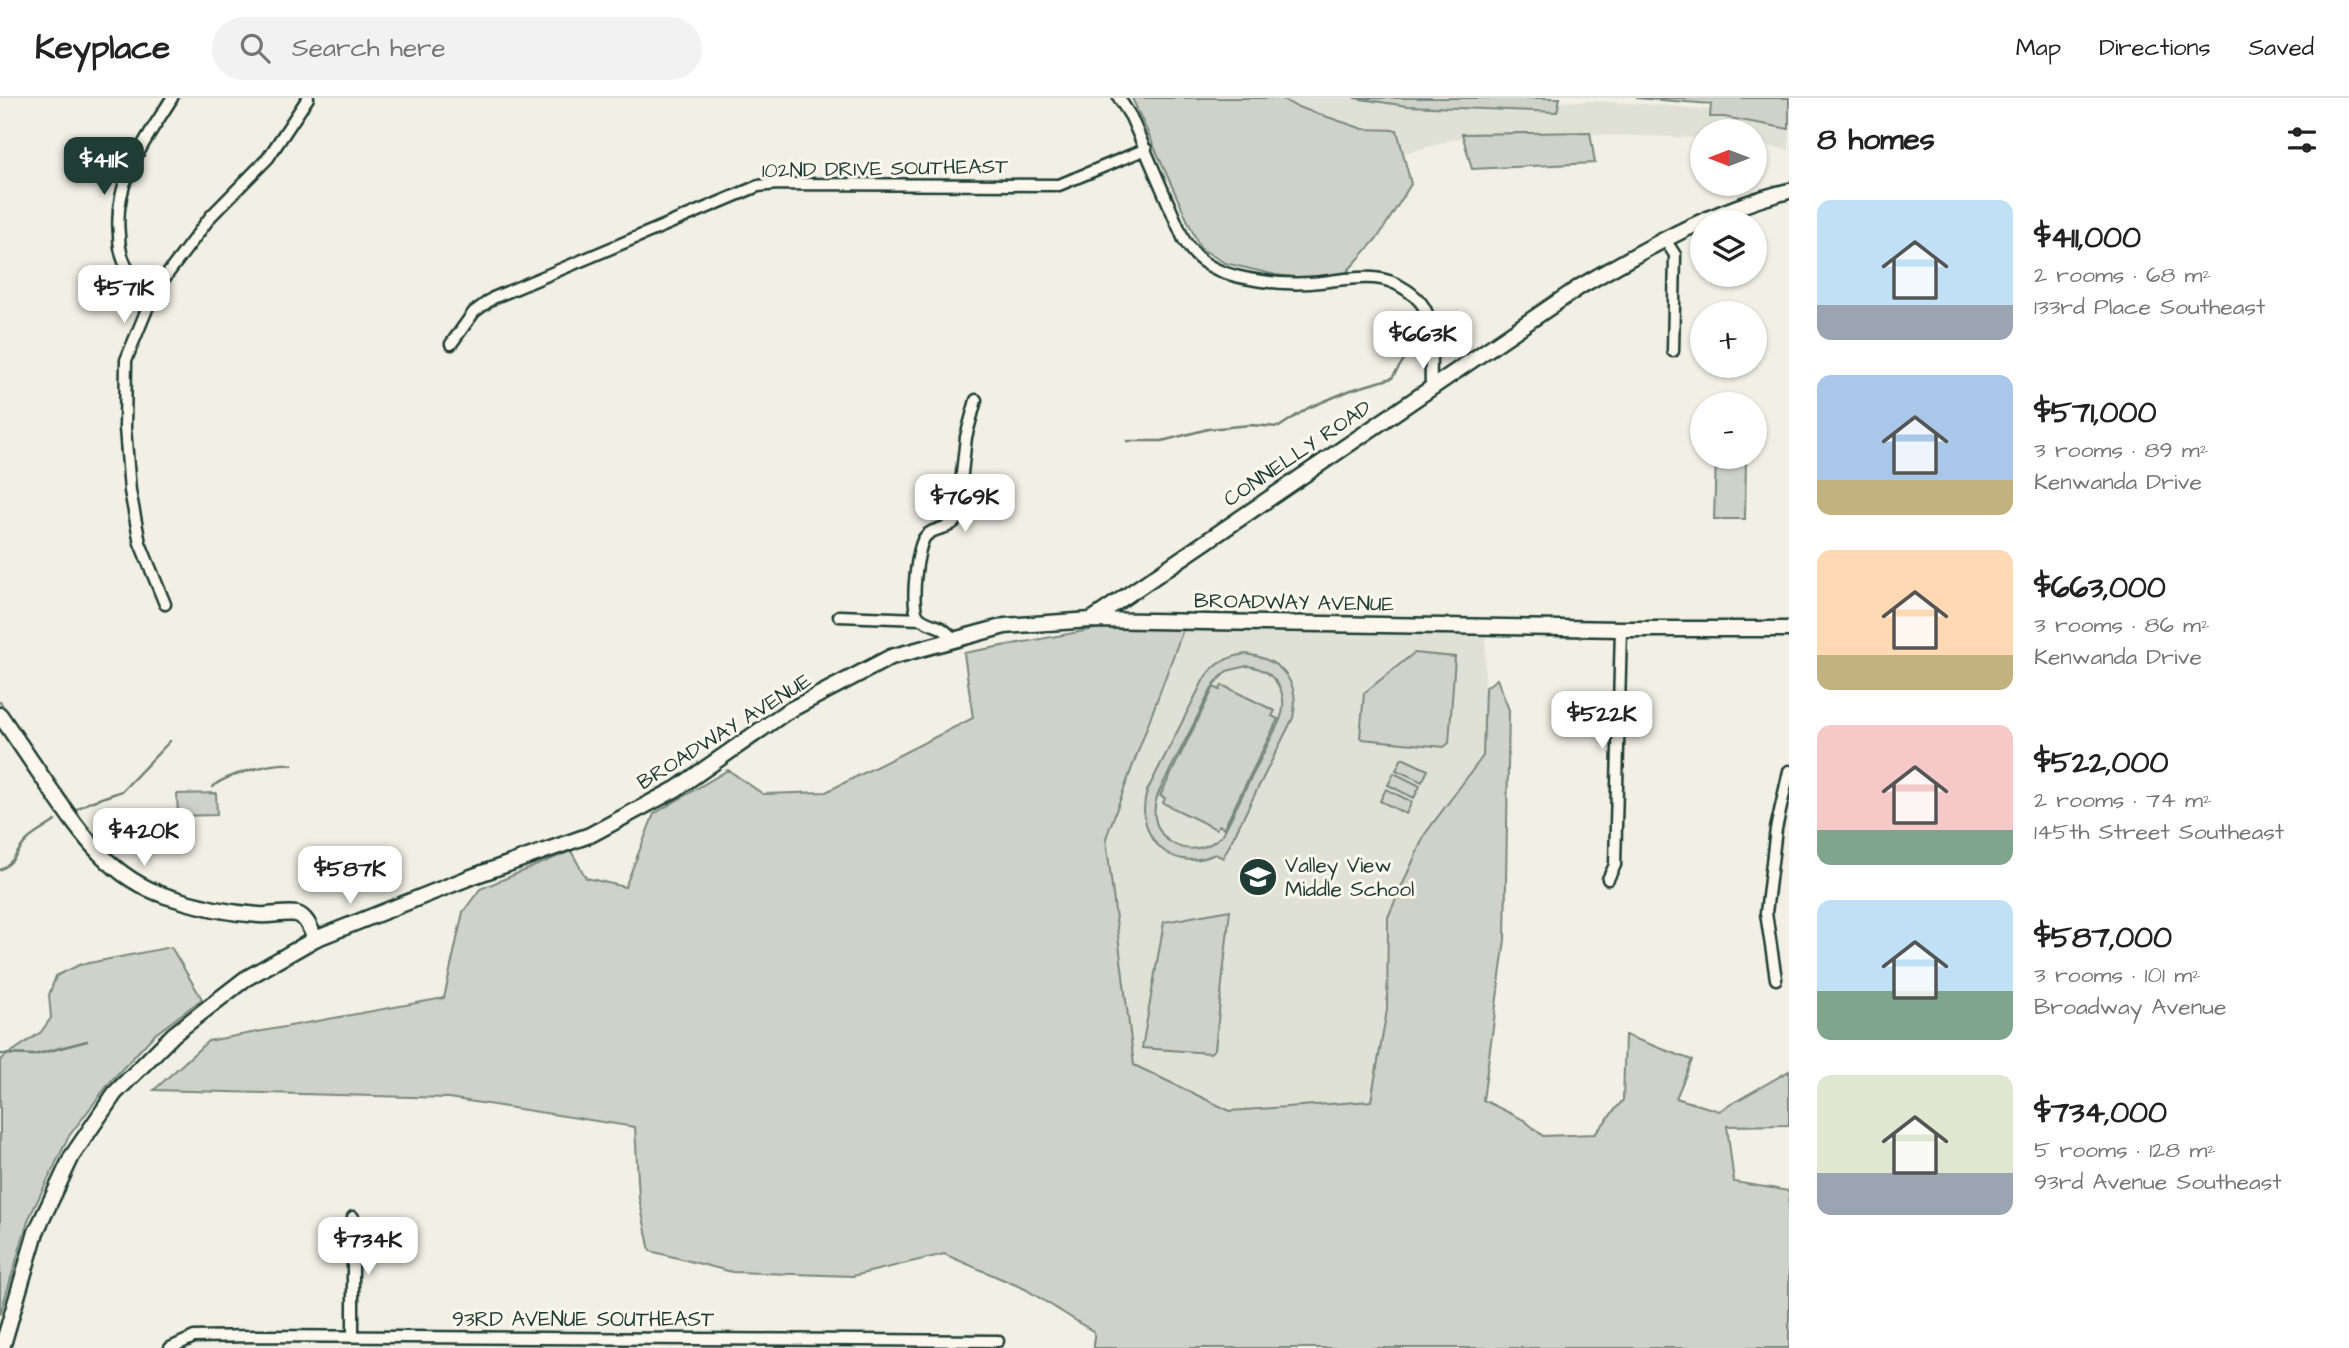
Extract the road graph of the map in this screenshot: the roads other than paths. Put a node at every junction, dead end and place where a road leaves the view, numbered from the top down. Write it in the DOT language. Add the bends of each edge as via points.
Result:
graph roads {
  1 [pos="173,98"];
  2 [pos="308,98"];
  3 [pos="1119,98"];
  4 [pos="1146,149"];
  5 [pos="1789,191"];
  6 [pos="1664,238"];
  7 [pos="154,292"];
  8 [pos="451,344"];
  9 [pos="1672,351"];
  10 [pos="1431,386"];
  11 [pos="976,400"];
  12 [pos="165,604"];
  13 [pos="838,616"];
  14 [pos="921,619"];
  15 [pos="1091,620"];
  16 [pos="1621,629"];
  17 [pos="1789,629"];
  18 [pos="954,639"];
  19 [pos="0,715"];
  20 [pos="1789,771"];
  21 [pos="1608,879"];
  22 [pos="315,939"];
  23 [pos="1776,979"];
  24 [pos="353,1217"];
  25 [pos="353,1336"];
  26 [pos="999,1341"];
  27 [pos="2,1348"];
  28 [pos="170,1348"];
  1 -- 7 [label="street" via="132,164 119,198 118,233 126,266"];
  2 -- 7 [label="street" via="268,158 211,216"];
  3 -- 4 [label="street"];
  4 -- 8 [label="street, 102ND DRIVE SOUTHEAST" via="1059,185 758,186 493,298 474,312"];
  4 -- 10 [label="street" via="1184,240 1194,255 1210,266 1228,274 1290,284 1376,278 1407,291 1428,316"];
  5 -- 6 [label="street, CONNELLY ROAD" via="1750,201"];
  6 -- 9 [label="street" via="1675,255"];
  6 -- 10 [label="street, CONNELLY ROAD" via="1581,286"];
  7 -- 12 [label="street" via="126,360 125,428 140,542"];
  10 -- 15 [label="street, CONNELLY ROAD"];
  11 -- 14 [label="street" via="966,437 957,519 952,526 927,534 920,548 915,608"];
  13 -- 14 [label="street"];
  14 -- 18 [label="street"];
  15 -- 16 [label="street, BROADWAY AVENUE"];
  15 -- 18 [label="street, BROADWAY AVENUE" via="1005,626"];
  16 -- 17 [label="street, BROADWAY AVENUE"];
  16 -- 21 [label="street" via="1615,865"];
  18 -- 22 [label="street, BROADWAY AVENUE" via="891,657 786,712 676,789 590,835"];
  19 -- 22 [label="street" via="80,832 116,870 138,884 190,903 236,913 296,914 309,925"];
  20 -- 23 [label="street" via="1776,829 1766,913"];
  22 -- 27 [label="street, BROADWAY AVENUE" via="211,1003 115,1093 72,1156 36,1232"];
  24 -- 25 [label="street"];
  25 -- 26 [label="street, 93RD AVENUE SOUTHEAST"];
  25 -- 28 [label="street, 93RD AVENUE SOUTHEAST" via="194,1337"];
}
